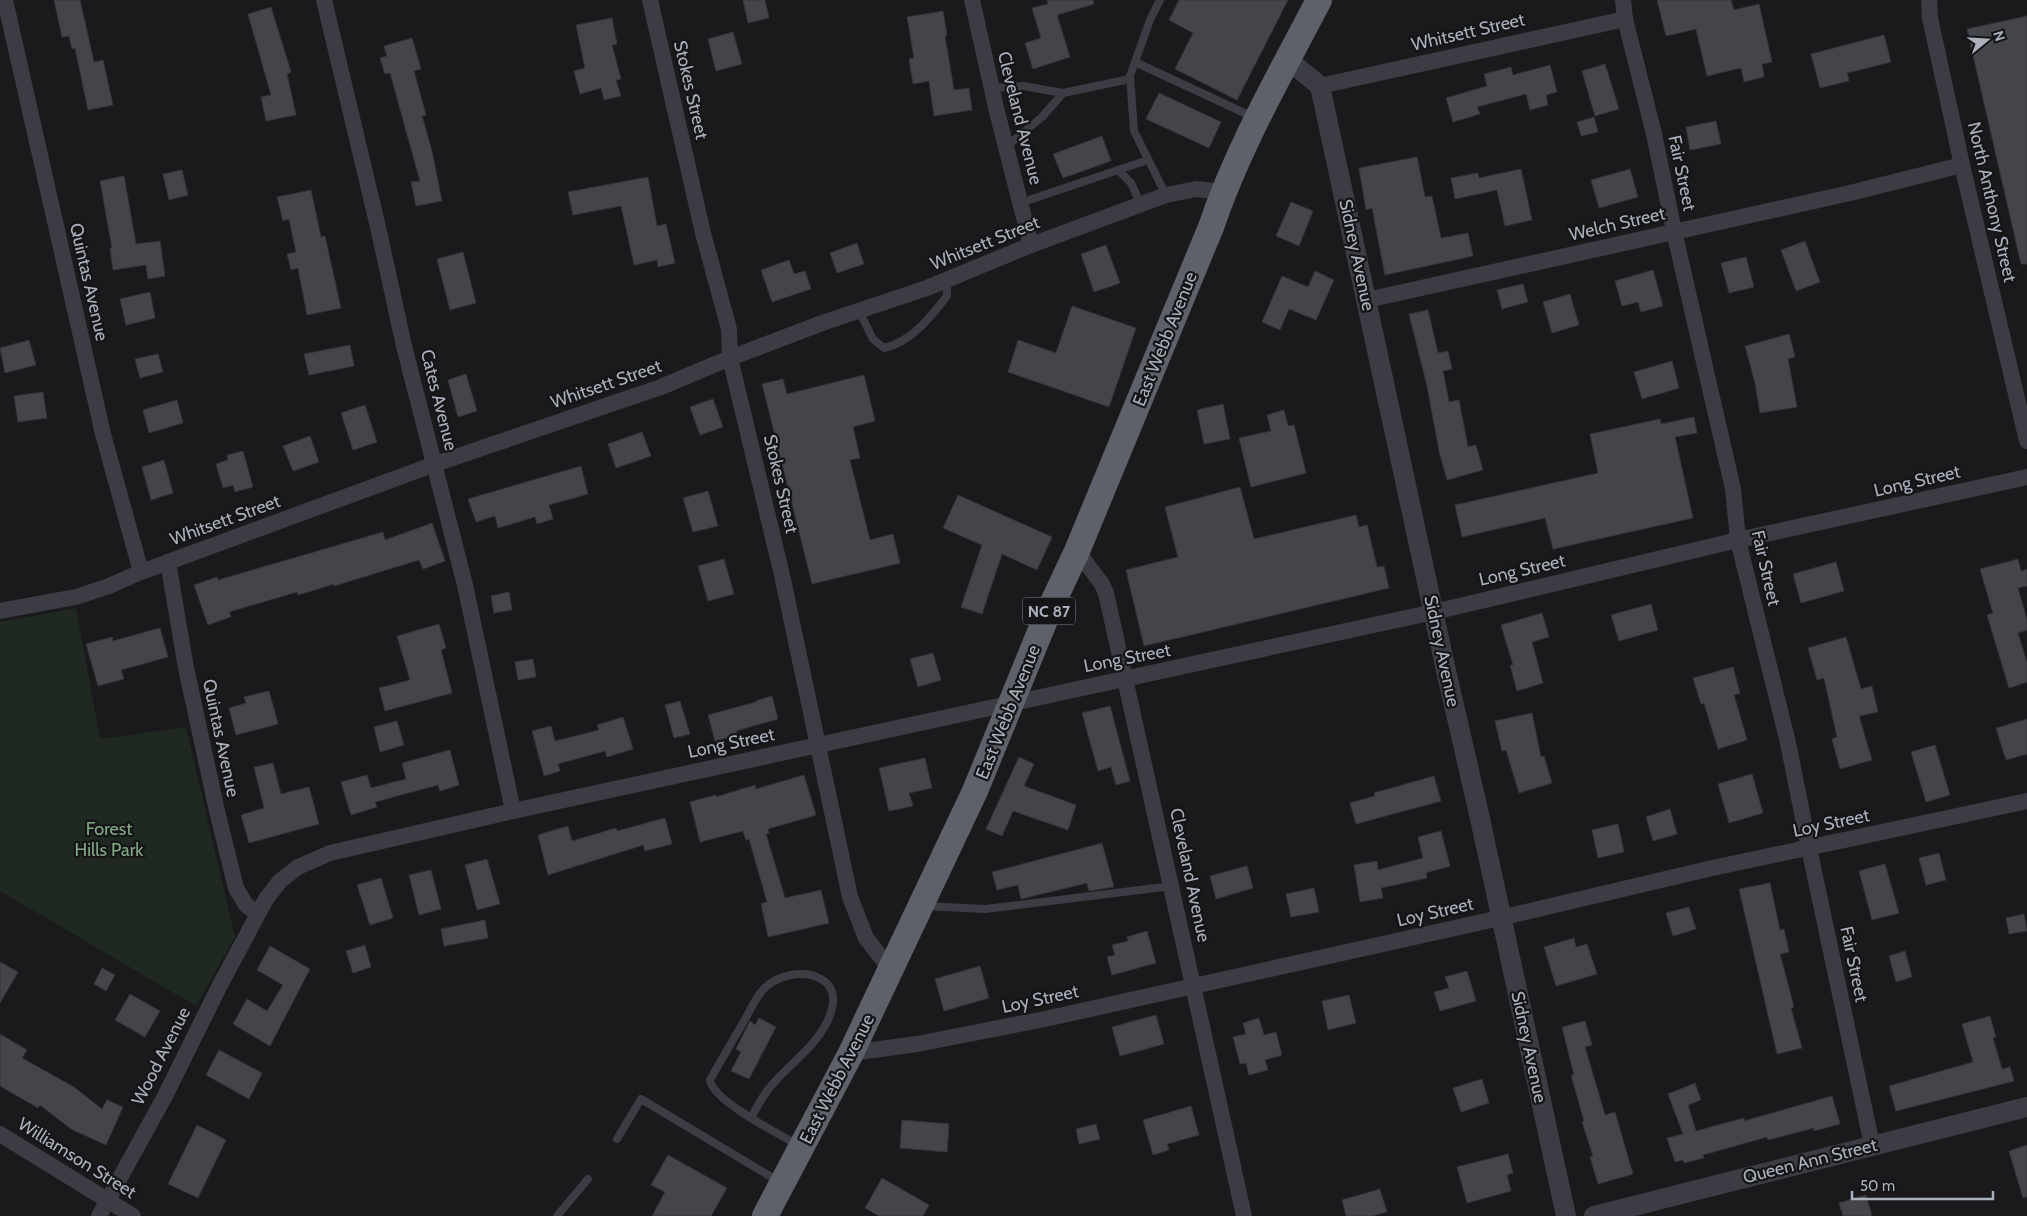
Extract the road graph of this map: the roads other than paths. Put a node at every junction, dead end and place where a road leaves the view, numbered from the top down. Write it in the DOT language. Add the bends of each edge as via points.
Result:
graph roads {
  1 [pos="5,0"];
  2 [pos="324,0"];
  3 [pos="650,0"];
  4 [pos="972,0"];
  5 [pos="1160,0"];
  6 [pos="1318,0"];
  7 [pos="1624,0"];
  8 [pos="1929,0"];
  9 [pos="1625,19"];
  10 [pos="1286,60"];
  11 [pos="1136,62"];
  12 [pos="1130,79"];
  13 [pos="1320,86"];
  14 [pos="992,88"];
  15 [pos="1063,93"];
  16 [pos="1257,119"];
  17 [pos="1006,147"];
  18 [pos="1148,160"];
  19 [pos="1962,165"];
  20 [pos="1118,170"];
  21 [pos="1223,192"];
  22 [pos="1166,196"];
  23 [pos="1020,204"];
  24 [pos="1141,204"];
  25 [pos="1674,231"];
  26 [pos="1031,246"];
  27 [pos="947,280"];
  28 [pos="1368,300"];
  29 [pos="859,311"];
  30 [pos="730,358"];
  31 [pos="2027,441"];
  32 [pos="435,464"];
  33 [pos="2027,477"];
  34 [pos="1738,540"];
  35 [pos="1077,551"];
  36 [pos="168,562"];
  37 [pos="140,572"];
  38 [pos="0,612"];
  39 [pos="1434,612"];
  40 [pos="1126,679"];
  41 [pos="1012,702"];
  42 [pos="819,745"];
  43 [pos="2027,801"];
  44 [pos="513,811"];
  45 [pos="1809,848"];
  46 [pos="1172,886"];
  47 [pos="921,906"];
  48 [pos="257,913"];
  49 [pos="1500,918"];
  50 [pos="891,970"];
  51 [pos="1194,986"];
  52 [pos="851,1053"];
  53 [pos="2027,1107"];
  54 [pos="751,1118"];
  55 [pos="0,1134"];
  56 [pos="617,1139"];
  57 [pos="1872,1145"];
  58 [pos="802,1147"];
  59 [pos="588,1180"];
  60 [pos="782,1184"];
  61 [pos="108,1200"];
  62 [pos="99,1216"];
  63 [pos="133,1216"];
  64 [pos="557,1216"];
  65 [pos="765,1216"];
  66 [pos="1244,1216"];
  67 [pos="1566,1216"];
  68 [pos="1594,1216"];
  1 -- 37 [label="street, Quintas Avenue" via="103,434"];
  2 -- 32 [label="street, Cates Avenue" via="404,346"];
  3 -- 30 [label="street, Stokes Street" via="703,233 729,329"];
  4 -- 14 [label="street, Cleveland Avenue"];
  5 -- 11 [label="lane"];
  6 -- 10 [label="highway, East Webb Avenue / NC 87"];
  7 -- 9 [label="street, Fair Street"];
  8 -- 19 [label="street, North Anthony Street" via="1930,18"];
  9 -- 13 [label="street, Whitsett Street"];
  9 -- 25 [label="street, Fair Street"];
  10 -- 13 [label="street"];
  10 -- 16 [label="highway, East Webb Avenue / NC 87"];
  11 -- 12 [label="lane"];
  11 -- 16 [label="lane"];
  12 -- 15 [label="lane"];
  12 -- 18 [label="lane" via="1134,131"];
  13 -- 28 [label="street, Sidney Avenue"];
  14 -- 15 [label="lane" via="1023,86"];
  14 -- 17 [label="street, Cleveland Avenue"];
  15 -- 17 [label="lane" via="1042,117"];
  16 -- 21 [label="highway, East Webb Avenue / NC 87"];
  17 -- 23 [label="street, Cleveland Avenue"];
  18 -- 20 [label="lane"];
  18 -- 22 [label="lane"];
  19 -- 25 [label="street, Welch Street"];
  19 -- 31 [label="street, North Anthony Street"];
  20 -- 23 [label="lane"];
  20 -- 24 [label="lane" via="1131,183"];
  21 -- 22 [label="street, Whitsett Street" via="1196,189"];
  21 -- 35 [label="highway, East Webb Avenue / NC 87"];
  22 -- 24 [label="street, Whitsett Street"];
  23 -- 26 [label="street, Cleveland Avenue"];
  24 -- 26 [label="street, Whitsett Street"];
  25 -- 28 [label="street, Welch Street"];
  25 -- 34 [label="street, Fair Street" via="1733,490"];
  26 -- 27 [label="street, Whitsett Street"];
  27 -- 29 [label="street, Whitsett Street"];
  27 -- 29 [label="lane" via="947,296 919,328 897,345 884,348 873,339"];
  28 -- 39 [label="street, Sidney Avenue"];
  29 -- 30 [label="street, Whitsett Street"];
  30 -- 32 [label="street, Whitsett Street" via="661,386"];
  30 -- 42 [label="street, Stokes Street"];
  32 -- 36 [label="street, Whitsett Street"];
  32 -- 44 [label="street, Cates Avenue" via="465,585"];
  33 -- 34 [label="street, Long Street"];
  34 -- 39 [label="street, Long Street"];
  34 -- 45 [label="street, Fair Street" via="1788,743"];
  35 -- 40 [label="street, Cleveland Avenue" via="1106,593"];
  35 -- 41 [label="highway, East Webb Avenue / NC 87"];
  36 -- 37 [label="street, Whitsett Street"];
  36 -- 48 [label="street, Quintas Avenue" via="186,668 236,888 246,905"];
  37 -- 38 [label="street, Whitsett Street" via="76,597"];
  39 -- 40 [label="street, Long Street"];
  39 -- 49 [label="street, Sidney Avenue"];
  40 -- 41 [label="street, Long Street"];
  40 -- 46 [label="street, Cleveland Avenue"];
  41 -- 42 [label="street, Long Street"];
  41 -- 47 [label="highway, East Webb Avenue / NC 87"];
  42 -- 44 [label="street, Long Street"];
  42 -- 50 [label="street, Stokes Street" via="850,897 866,938"];
  43 -- 45 [label="street, Loy Street"];
  44 -- 48 [label="street, Long Street" via="315,858 280,881"];
  45 -- 49 [label="street, Loy Street"];
  45 -- 57 [label="street, Fair Street"];
  46 -- 47 [label="lane" via="985,909"];
  46 -- 51 [label="street, Cleveland Avenue"];
  47 -- 50 [label="highway, East Webb Avenue / NC 87"];
  48 -- 61 [label="street, Wood Avenue" via="165,1096"];
  49 -- 51 [label="street, Loy Street"];
  49 -- 67 [label="street, Sidney Avenue"];
  50 -- 52 [label="highway, East Webb Avenue / NC 87"];
  51 -- 52 [label="street, Loy Street" via="953,1037"];
  51 -- 66 [label="street, Cleveland Avenue"];
  52 -- 58 [label="highway, East Webb Avenue / NC 87"];
  53 -- 57 [label="street, Queen Ann Street"];
  54 -- 54 [label="lane" via="716,1093 710,1080 762,991 777,980 794,974 819,977 832,990 828,1019 808,1048 766,1092"];
  54 -- 58 [label="lane"];
  55 -- 61 [label="street, Williamson Street"];
  56 -- 60 [label="lane" via="641,1099"];
  57 -- 68 [label="street, Queen Ann Street"];
  58 -- 60 [label="highway, East Webb Avenue / NC 87"];
  59 -- 64 [label="lane"];
  60 -- 65 [label="highway, East Webb Avenue / NC 87"];
  61 -- 62 [label="street, Wood Avenue"];
  61 -- 63 [label="street, Williamson Street"];
}
